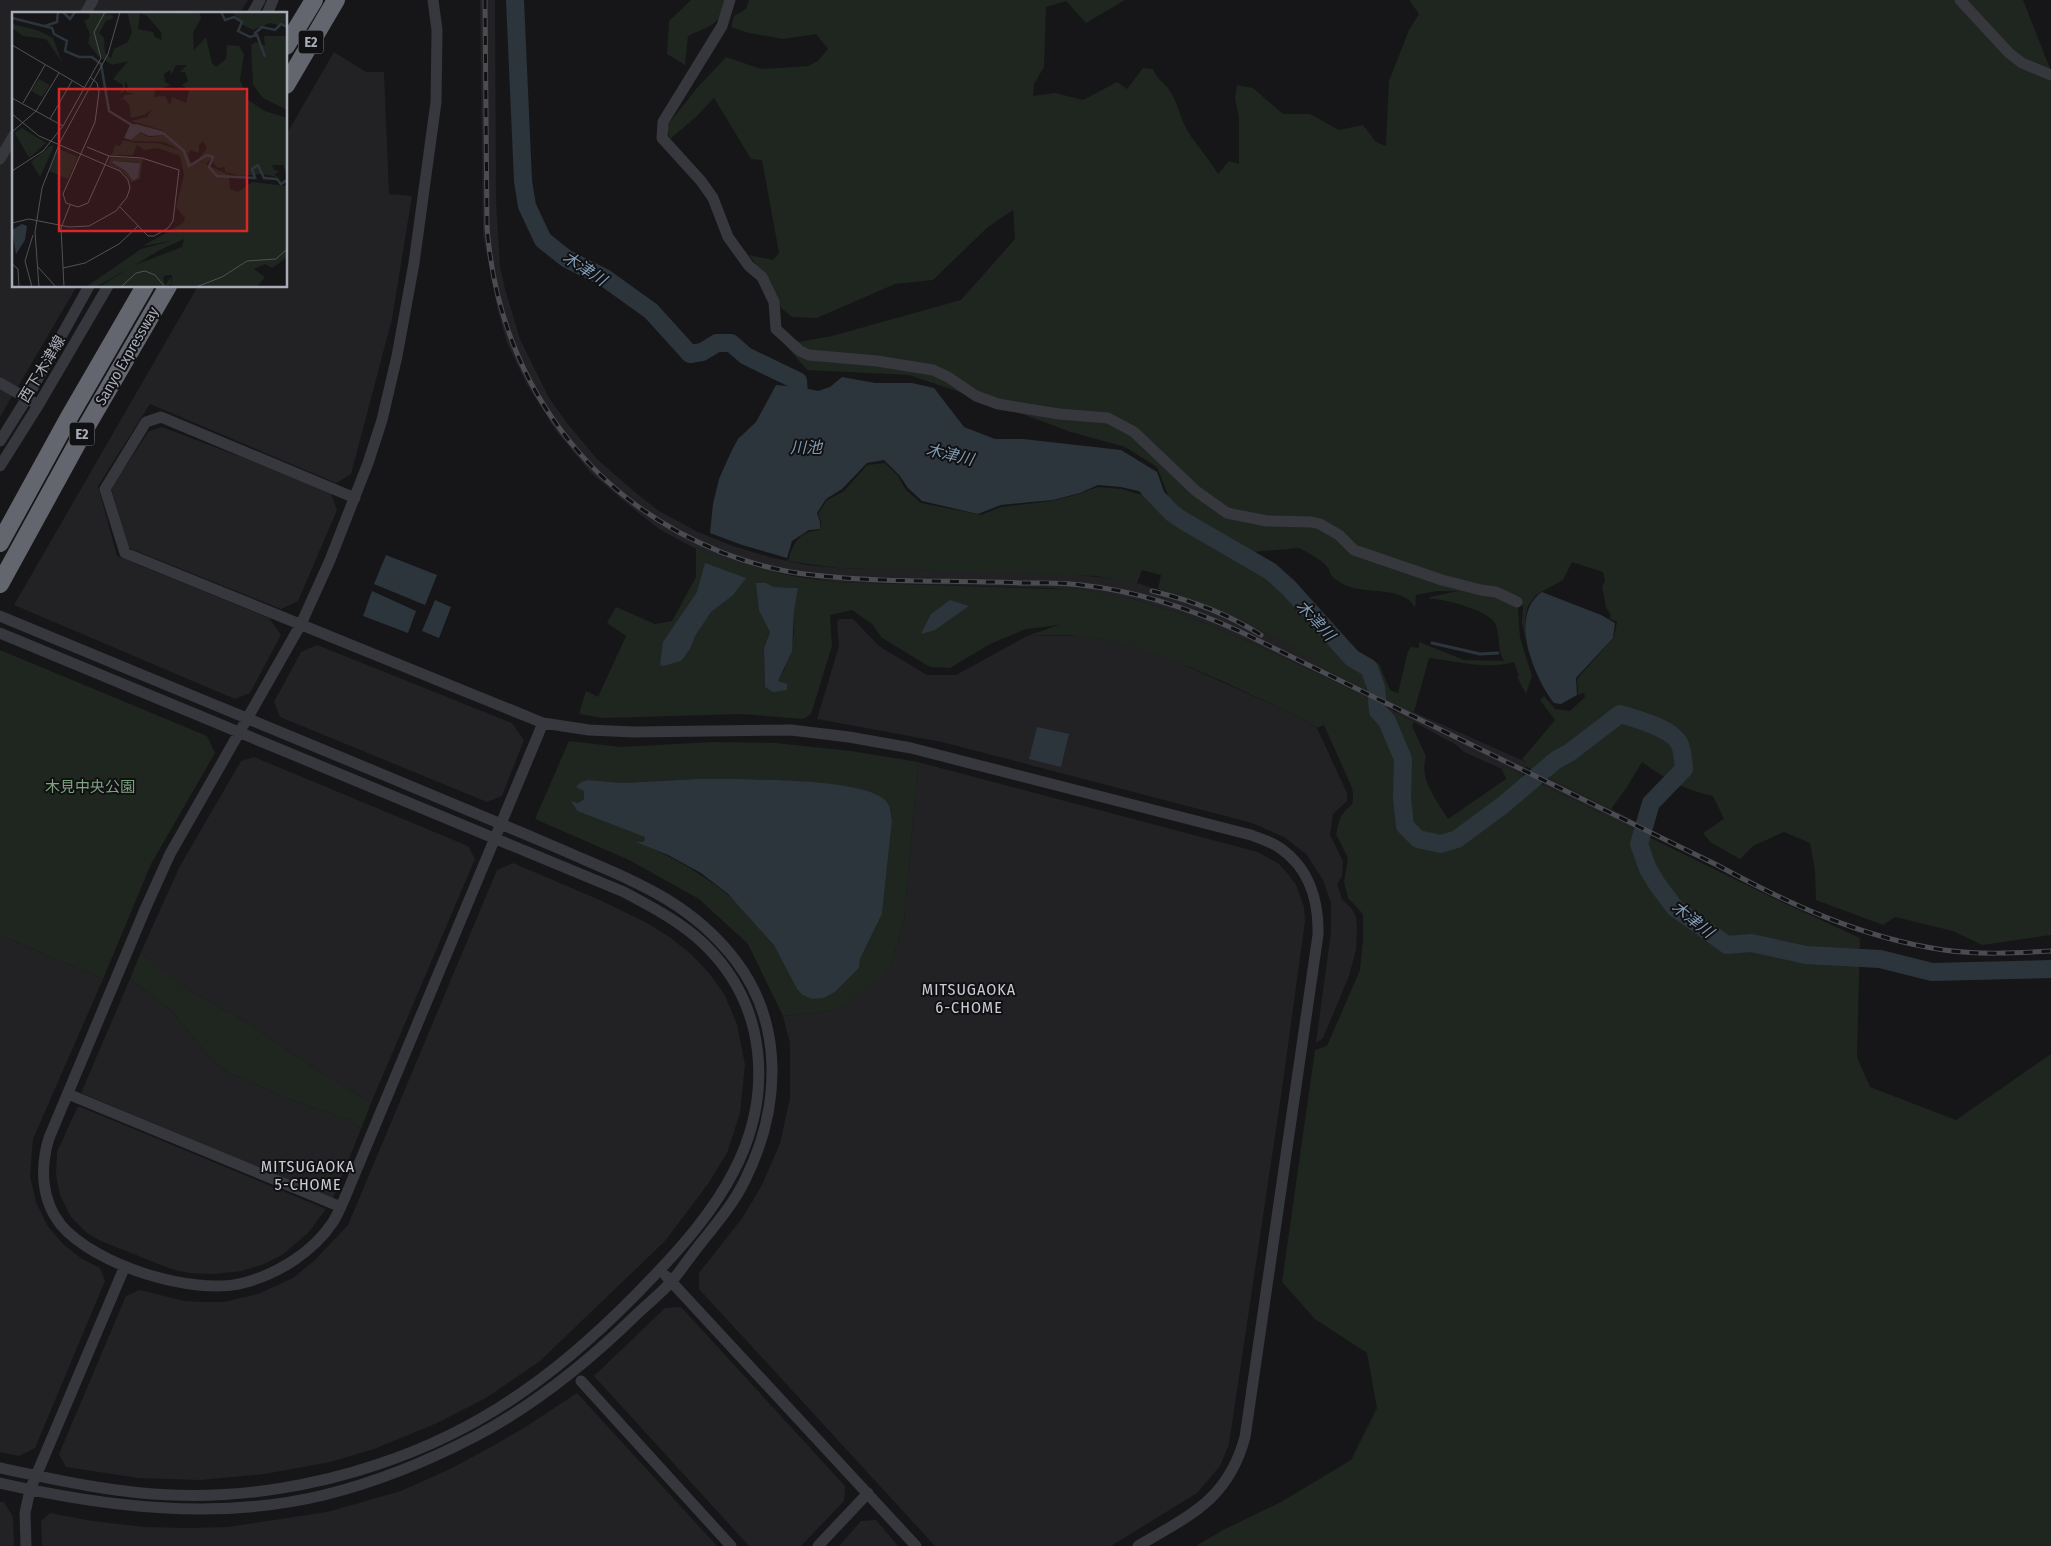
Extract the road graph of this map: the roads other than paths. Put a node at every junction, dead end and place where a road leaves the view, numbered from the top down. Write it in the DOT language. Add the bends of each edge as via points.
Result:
graph roads {
  1 [pos="93,0"];
  2 [pos="260,0"];
  3 [pos="273,0"];
  4 [pos="314,0"];
  5 [pos="336,0"];
  6 [pos="433,0"];
  7 [pos="730,0"];
  8 [pos="1960,0"];
  9 [pos="86,12"];
  10 [pos="253,12"];
  11 [pos="268,12"];
  12 [pos="288,43"];
  13 [pos="2051,74"];
  14 [pos="288,82"];
  15 [pos="12,138"];
  16 [pos="0,159"];
  17 [pos="88,288"];
  18 [pos="107,288"];
  19 [pos="144,288"];
  20 [pos="167,288"];
  21 [pos="0,383"];
  22 [pos="27,398"];
  23 [pos="39,404"];
  24 [pos="0,441"];
  25 [pos="0,466"];
  26 [pos="355,498"];
  27 [pos="0,543"];
  28 [pos="0,584"];
  29 [pos="1517,602"];
  30 [pos="0,616"];
  31 [pos="301,624"];
  32 [pos="0,633"];
  33 [pos="248,719"];
  34 [pos="543,723"];
  35 [pos="239,733"];
  36 [pos="502,824"];
  37 [pos="495,840"];
  38 [pos="68,1094"];
  39 [pos="340,1207"];
  40 [pos="125,1266"];
  41 [pos="660,1269"];
  42 [pos="671,1281"];
  43 [pos="581,1381"];
  44 [pos="0,1468"];
  45 [pos="36,1476"];
  46 [pos="0,1483"];
  47 [pos="30,1490"];
  48 [pos="868,1493"];
  49 [pos="26,1546"];
  50 [pos="732,1546"];
  51 [pos="818,1546"];
  52 [pos="916,1546"];
  53 [pos="1138,1546"];
  1 -- 9 [label="street"];
  2 -- 10 [label="street"];
  3 -- 11 [label="street"];
  4 -- 12 [label="highway, E2"];
  5 -- 14 [label="highway, E2"];
  6 -- 26 [label="street" via="437,30 436,102 414,264 398,356 382,420"];
  7 -- 29 [label="street" via="722,26 663,122 662,138 701,180 728,237 749,266 762,277 774,302 776,329 800,351 809,355 933,370 976,396 998,404 1108,418 1134,432 1196,491 1227,513 1267,521 1320,524 1354,550 1442,580 1496,592"];
  8 -- 13 [label="street" via="2009,53 2022,63"];
  15 -- 16 [label="street"];
  17 -- 22 [label="street, 西下木津線"];
  18 -- 23 [label="street, 西下木津線"];
  19 -- 27 [label="highway, Sanyo Expressway / E2"];
  20 -- 28 [label="highway, Sanyo Expressway / E2" via="85,428"];
  21 -- 22 [label="street"];
  22 -- 23 [label="street"];
  22 -- 24 [label="street, 西下木津線"];
  23 -- 25 [label="street, 西下木津線"];
  26 -- 31 [label="street"];
  26 -- 31 [label="street" via="161,417 146,422 104,489 125,553"];
  30 -- 33 [label="street"];
  31 -- 33 [label="street"];
  31 -- 34 [label="street"];
  32 -- 35 [label="street"];
  33 -- 35 [label="street"];
  33 -- 36 [label="street"];
  34 -- 36 [label="street"];
  34 -- 53 [label="street" via="634,732 790,730 911,748 1251,835 1279,847 1297,862 1316,902 1318,934 1246,1437 1233,1470 1208,1502"];
  35 -- 37 [label="street"];
  35 -- 38 [label="street" via="170,854"];
  36 -- 37 [label="street"];
  36 -- 42 [label="street" via="661,894 713,935 738,963 754,990 772,1052 770,1112 745,1180 725,1213"];
  37 -- 39 [label="street"];
  37 -- 41 [label="street" via="624,892 681,924 705,945 743,997 758,1050 756,1112 749,1137 734,1172 714,1204"];
  38 -- 39 [label="street"];
  38 -- 40 [label="street" via="43,1157 43,1181 50,1204 60,1224 76,1240"];
  39 -- 40 [label="street" via="333,1222 315,1244 290,1263 242,1284 186,1285"];
  40 -- 45 [label="street"];
  41 -- 42 [label="street"];
  41 -- 45 [label="street" via="614,1318 522,1393 474,1422 379,1464 321,1480 223,1494 172,1495"];
  42 -- 47 [label="street" via="575,1370 528,1404 479,1434 383,1477 322,1495 223,1508 170,1509 106,1504"];
  42 -- 48 [label="street"];
  43 -- 50 [label="street"];
  44 -- 45 [label="street"];
  45 -- 47 [label="street"];
  46 -- 47 [label="street"];
  47 -- 49 [label="street" via="25,1513"];
  48 -- 51 [label="street"];
  48 -- 52 [label="street"];
}
